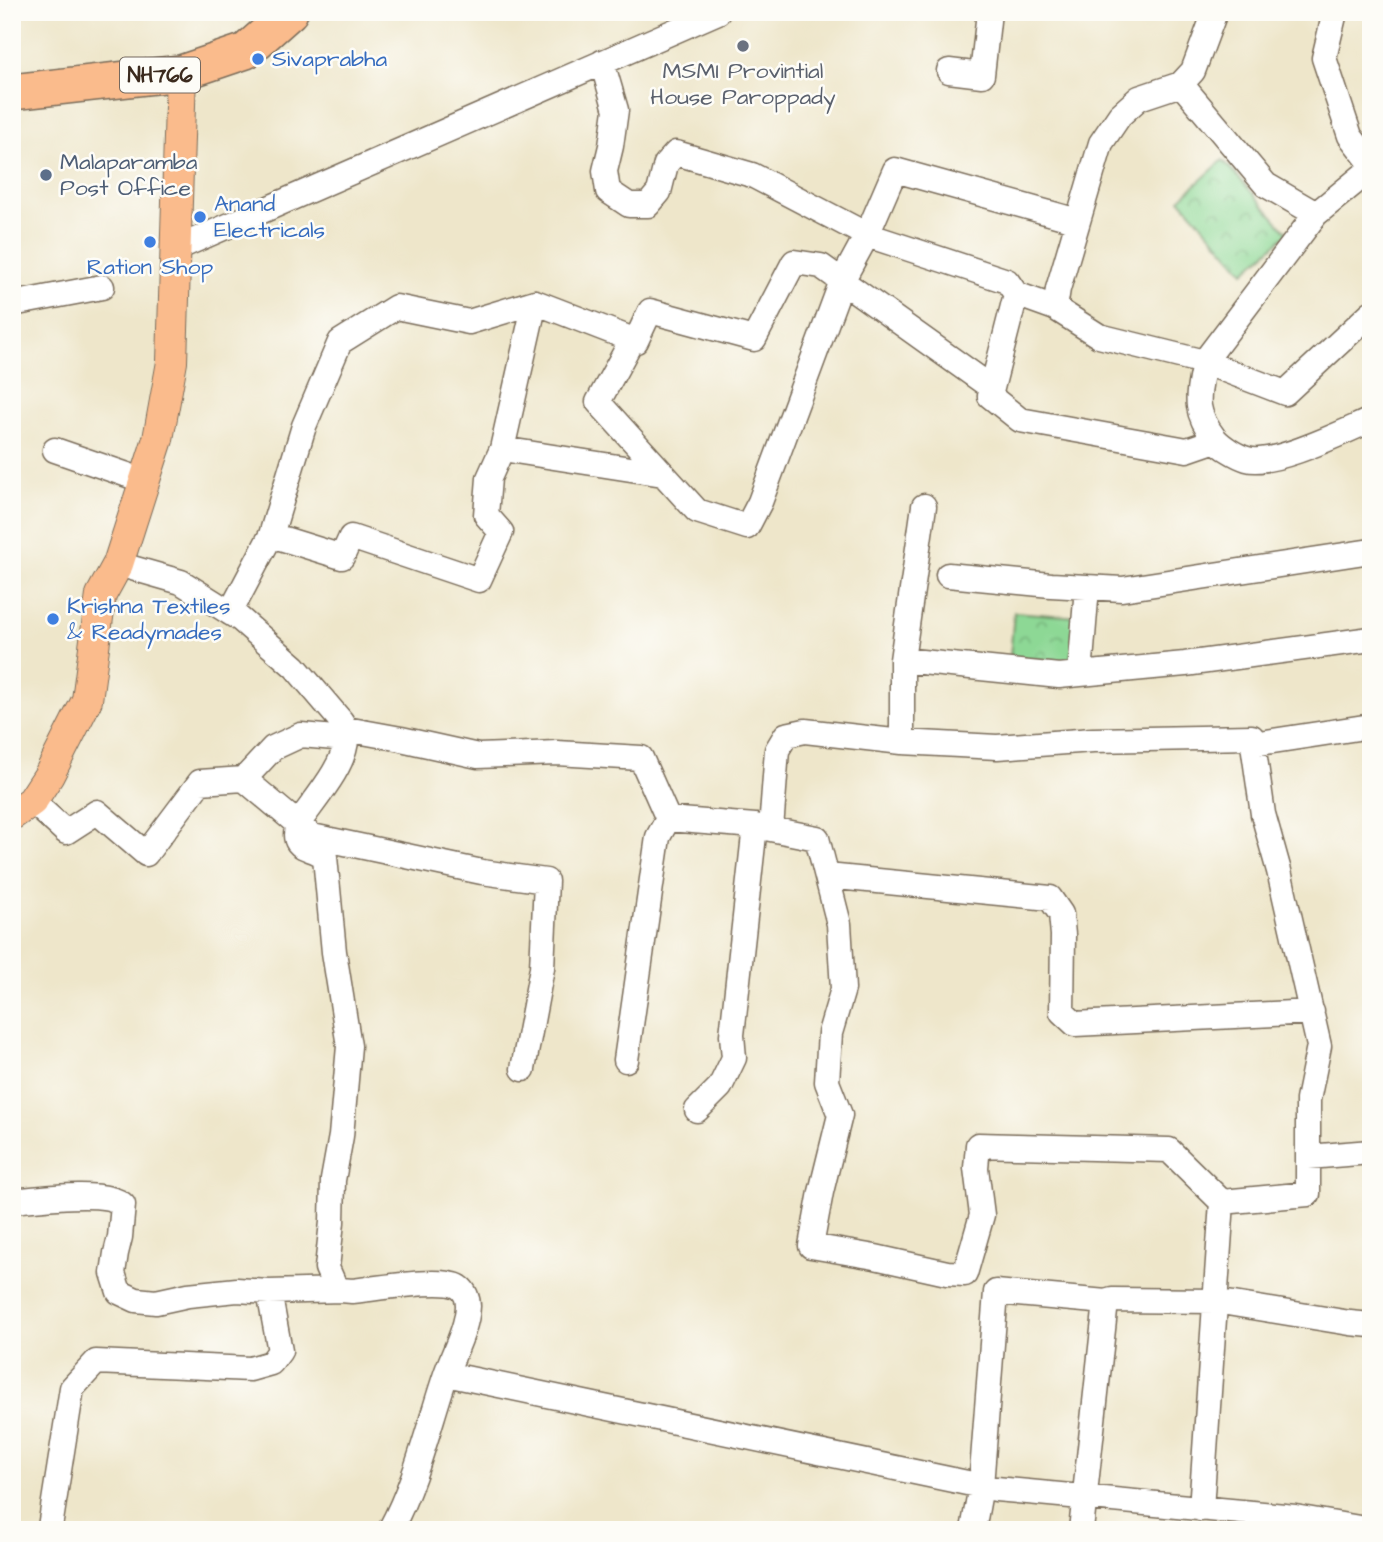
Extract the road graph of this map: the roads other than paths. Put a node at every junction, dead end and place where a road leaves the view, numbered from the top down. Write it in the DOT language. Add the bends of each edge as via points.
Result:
graph roads {
  1 [pos="290,12"];
  2 [pos="718,12"];
  3 [pos="989,12"];
  4 [pos="1215,12"];
  5 [pos="1335,12"];
  6 [pos="602,62"];
  7 [pos="949,71"];
  8 [pos="181,73"];
  9 [pos="1181,84"];
  10 [pos="12,92"];
  11 [pos="1371,163"];
  12 [pos="1371,169"];
  13 [pos="1316,214"];
  14 [pos="1078,221"];
  15 [pos="867,235"];
  16 [pos="176,249"];
  17 [pos="842,281"];
  18 [pos="102,287"];
  19 [pos="1016,294"];
  20 [pos="535,302"];
  21 [pos="12,304"];
  22 [pos="1055,309"];
  23 [pos="1371,313"];
  24 [pos="632,340"];
  25 [pos="1205,362"];
  26 [pos="992,388"];
  27 [pos="1371,420"];
  28 [pos="1216,440"];
  29 [pos="502,449"];
  30 [pos="55,450"];
  31 [pos="663,474"];
  32 [pos="145,481"];
  33 [pos="924,506"];
  34 [pos="271,535"];
  35 [pos="1371,551"];
  36 [pos="118,564"];
  37 [pos="948,575"];
  38 [pos="1087,587"];
  39 [pos="230,613"];
  40 [pos="1371,639"];
  41 [pos="902,660"];
  42 [pos="1080,674"];
  43 [pos="1371,726"];
  44 [pos="346,734"];
  45 [pos="902,742"];
  46 [pos="1253,744"];
  47 [pos="244,779"];
  48 [pos="22,808"];
  49 [pos="668,819"];
  50 [pos="298,824"];
  51 [pos="763,828"];
  52 [pos="827,876"];
  53 [pos="1312,1012"];
  54 [pos="626,1060"];
  55 [pos="523,1069"];
  56 [pos="697,1110"];
  57 [pos="1371,1152"];
  58 [pos="1308,1157"];
  59 [pos="12,1201"];
  60 [pos="1222,1202"];
  61 [pos="965,1274"];
  62 [pos="341,1290"];
  63 [pos="268,1292"];
  64 [pos="996,1292"];
  65 [pos="1215,1301"];
  66 [pos="1106,1302"];
  67 [pos="1371,1325"];
  68 [pos="446,1374"];
  69 [pos="981,1486"];
  70 [pos="1086,1496"];
  71 [pos="1201,1509"];
  72 [pos="51,1530"];
  73 [pos="390,1530"];
  74 [pos="973,1530"];
  75 [pos="1082,1530"];
  76 [pos="1371,1530"];
  1 -- 8 [label="highway, NH766" via="246,51"];
  2 -- 6 [label="street"];
  3 -- 7 [label="street" via="982,75"];
  4 -- 9 [label="street" via="1193,71"];
  5 -- 11 [label="street" via="1324,58 1350,136"];
  6 -- 15 [label="street" via="616,110 605,171 608,191 629,205 648,205 659,192 666,164 676,152 752,176"];
  6 -- 16 [label="street"];
  8 -- 10 [label="highway, NH766"];
  8 -- 16 [label="main road"];
  9 -- 13 [label="street" via="1266,185"];
  9 -- 14 [label="street" via="1139,98 1119,115 1101,143"];
  12 -- 13 [label="street"];
  13 -- 25 [label="street"];
  14 -- 15 [label="street" via="895,170"];
  14 -- 22 [label="street"];
  15 -- 17 [label="street"];
  15 -- 19 [label="street" via="1007,281"];
  16 -- 32 [label="main road" via="172,362"];
  17 -- 24 [label="street" via="821,266 794,262 754,340 650,311 636,341"];
  17 -- 26 [label="street"];
  17 -- 31 [label="street" via="747,527 697,511"];
  18 -- 21 [label="street"];
  19 -- 22 [label="street"];
  19 -- 26 [label="street"];
  20 -- 24 [label="street"];
  20 -- 29 [label="street"];
  20 -- 34 [label="street" via="470,322 396,307 340,342 304,426"];
  22 -- 25 [label="street" via="1099,336"];
  23 -- 25 [label="street" via="1285,393"];
  24 -- 31 [label="street" via="598,402"];
  25 -- 28 [label="street" via="1197,403"];
  26 -- 28 [label="street" via="990,396 1020,420 1187,450"];
  27 -- 28 [label="street" via="1274,458 1248,460"];
  29 -- 31 [label="street"];
  29 -- 34 [label="street" via="489,478 486,515 501,532 479,579 351,537 342,557"];
  30 -- 32 [label="street"];
  32 -- 36 [label="main road"];
  33 -- 41 [label="street"];
  34 -- 39 [label="street"];
  35 -- 38 [label="street" via="1122,589"];
  36 -- 39 [label="street" via="181,582"];
  36 -- 48 [label="main road" via="101,595 87,700 49,775"];
  37 -- 38 [label="street"];
  38 -- 42 [label="street"];
  39 -- 44 [label="street" via="295,667 341,721"];
  40 -- 42 [label="street"];
  41 -- 42 [label="street" via="1059,676"];
  41 -- 45 [label="street"];
  43 -- 46 [label="street"];
  44 -- 47 [label="street" via="301,735 273,748"];
  44 -- 49 [label="street" via="401,739 478,756 557,752 641,758"];
  44 -- 50 [label="street" via="346,747 330,779"];
  45 -- 46 [label="street" via="997,747 1252,737"];
  45 -- 51 [label="street" via="805,731 786,734 776,750"];
  46 -- 53 [label="street" via="1263,814"];
  47 -- 48 [label="street" via="200,782 146,854 97,812 66,832"];
  47 -- 50 [label="street"];
  49 -- 51 [label="street"];
  49 -- 54 [label="street" via="658,837"];
  50 -- 55 [label="street" via="312,836 546,881 542,968"];
  50 -- 62 [label="street" via="298,843 325,857 349,1046 327,1268"];
  51 -- 52 [label="street" via="817,838"];
  51 -- 56 [label="street" via="732,1035 734,1058 720,1087"];
  52 -- 53 [label="street" via="1050,898 1060,914 1063,935 1062,1013 1075,1024"];
  52 -- 61 [label="street" via="839,924 843,989 830,1033 827,1082 840,1115 811,1246"];
  53 -- 58 [label="street" via="1319,1046 1308,1100"];
  57 -- 58 [label="street"];
  58 -- 60 [label="street" via="1308,1194"];
  59 -- 63 [label="street" via="87,1196 118,1200 123,1205 123,1219 113,1273 120,1292 136,1300 156,1302 237,1290"];
  60 -- 61 [label="street" via="1169,1150 978,1145 982,1214"];
  60 -- 65 [label="street"];
  61 -- 64 [label="street"];
  62 -- 63 [label="street"];
  62 -- 68 [label="street" via="441,1283 458,1286 468,1307"];
  63 -- 72 [label="street" via="280,1351 271,1363 250,1369 96,1362 72,1388"];
  64 -- 66 [label="street"];
  64 -- 69 [label="street"];
  65 -- 66 [label="street"];
  65 -- 67 [label="street"];
  65 -- 71 [label="street"];
  66 -- 70 [label="street"];
  68 -- 69 [label="street"];
  68 -- 73 [label="street" via="423,1450"];
  69 -- 70 [label="street"];
  69 -- 74 [label="street"];
  70 -- 71 [label="street"];
  70 -- 75 [label="street"];
  71 -- 76 [label="street" via="1296,1517"];
}
